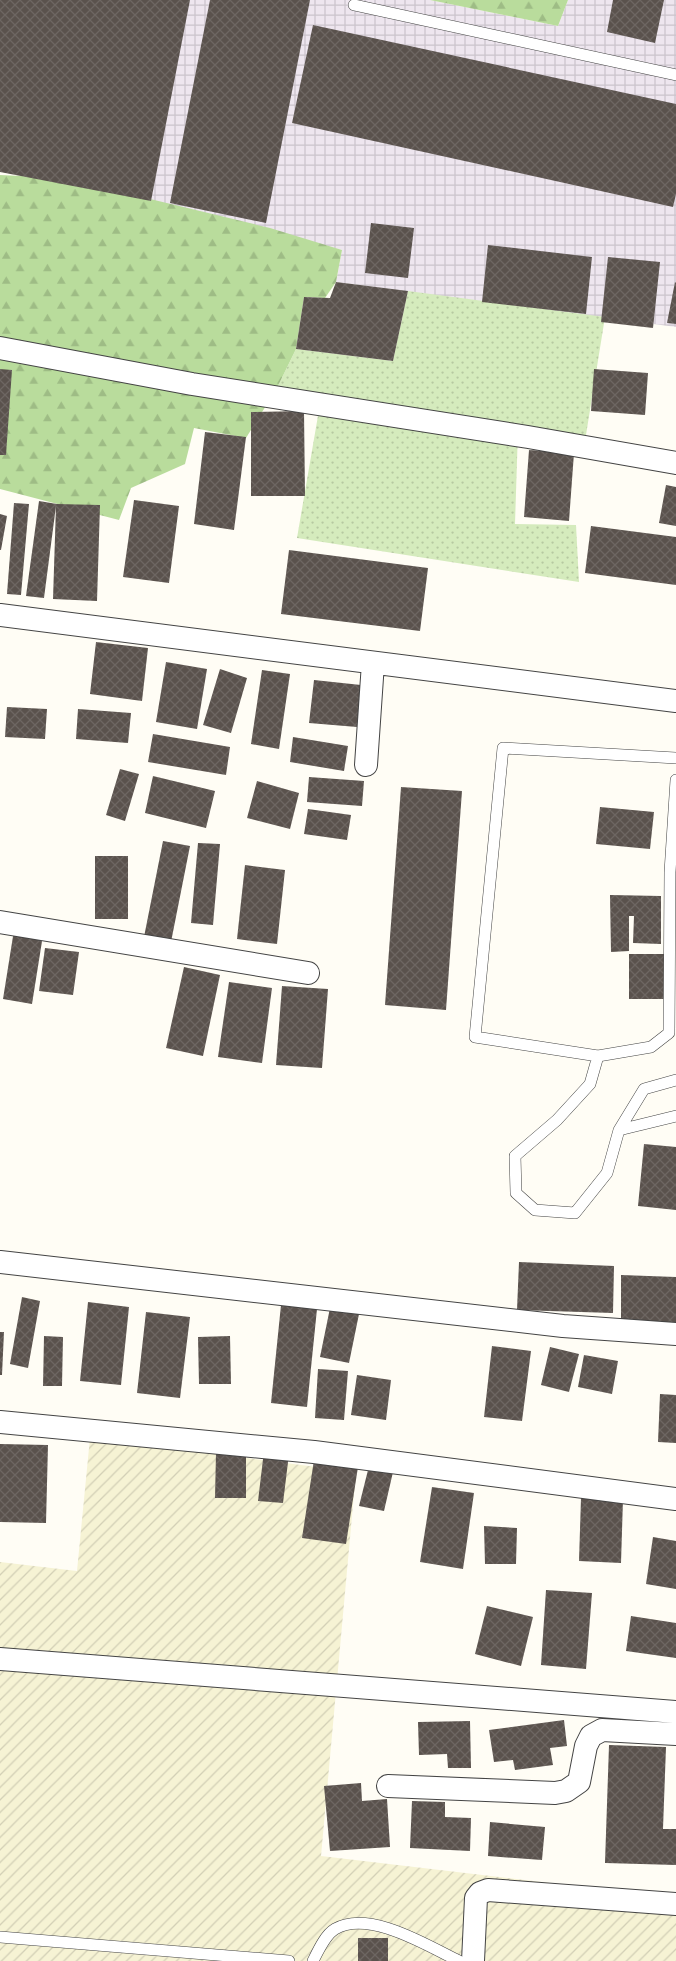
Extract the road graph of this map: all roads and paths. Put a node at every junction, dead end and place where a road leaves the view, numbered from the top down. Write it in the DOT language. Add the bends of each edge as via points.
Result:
graph roads {
  1 [pos="354,6"];
  2 [pos="676,75"];
  3 [pos="0,348"];
  4 [pos="676,463"];
  5 [pos="0,616"];
  6 [pos="373,663"];
  7 [pos="676,702"];
  8 [pos="676,758"];
  9 [pos="366,765"];
  10 [pos="676,780"];
  11 [pos="0,922"];
  12 [pos="308,973"];
  13 [pos="598,1056"];
  14 [pos="676,1080"];
  15 [pos="676,1116"];
  16 [pos="619,1130"];
  17 [pos="0,1262"];
  18 [pos="676,1334"];
  19 [pos="0,1422"];
  20 [pos="676,1499"];
  21 [pos="0,1659"];
  22 [pos="676,1712"];
  23 [pos="676,1734"];
  24 [pos="388,1786"];
  25 [pos="676,1904"];
  26 [pos="0,1937"];
  27 [pos="289,1961"];
  28 [pos="313,1961"];
  29 [pos="460,1961"];
  30 [pos="473,1961"];
  1 -- 2 [label="lane"];
  3 -- 4 [label="street" via="192,384"];
  5 -- 6 [label="street"];
  6 -- 7 [label="street"];
  6 -- 9 [label="street"];
  8 -- 13 [label="lane" via="503,748 476,1037"];
  10 -- 13 [label="lane" via="670,872 669,1033 651,1047"];
  11 -- 12 [label="street"];
  13 -- 16 [label="lane" via="590,1084 557,1120 515,1156 516,1193 535,1210 575,1212 607,1173"];
  14 -- 16 [label="lane" via="644,1089"];
  15 -- 16 [label="lane"];
  17 -- 18 [label="street" via="563,1326"];
  19 -- 20 [label="street" via="314,1452"];
  21 -- 22 [label="street"];
  23 -- 24 [label="street" via="602,1730 592,1736 586,1746 579,1782 566,1791 555,1793"];
  25 -- 30 [label="street" via="488,1890 476,1898"];
  26 -- 27 [label="lane"];
  28 -- 29 [label="lane" via="334,1930 350,1923 383,1926"];
}
